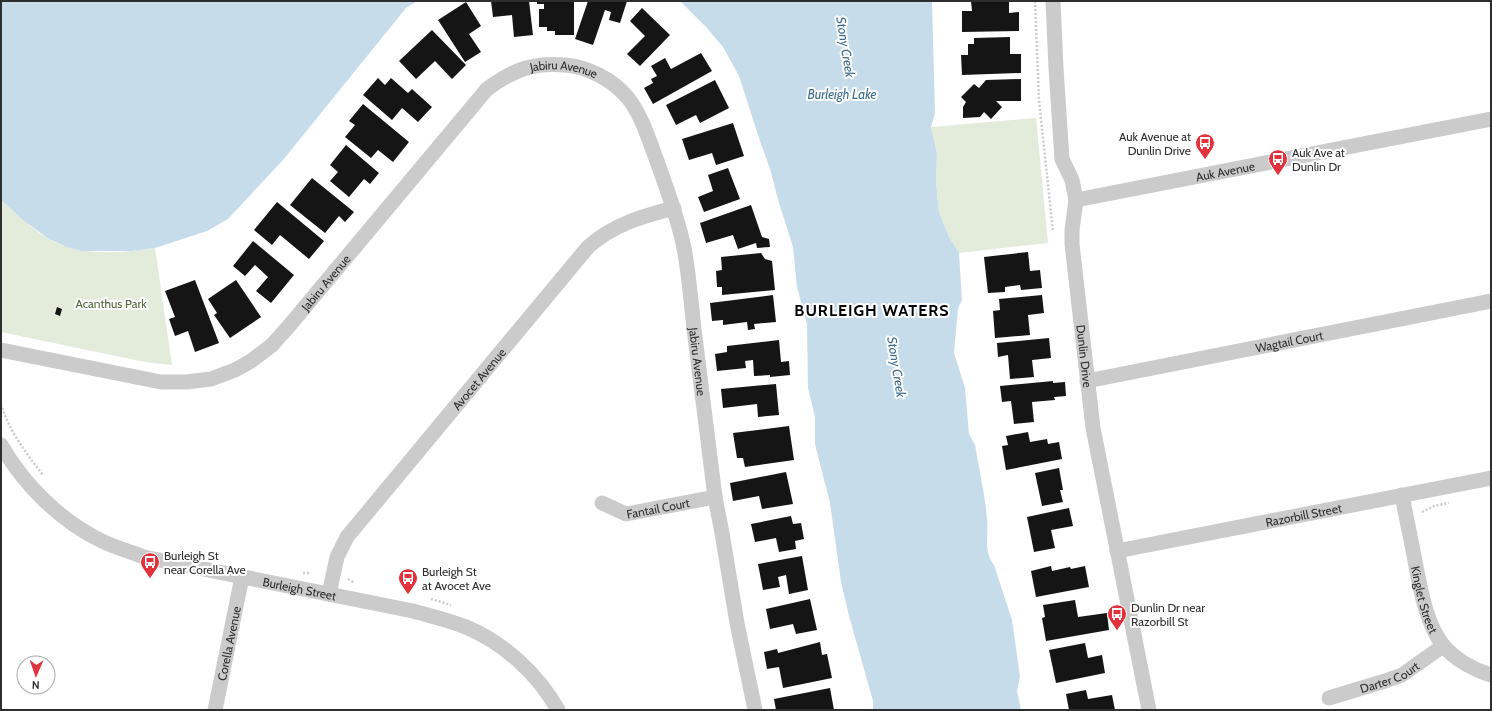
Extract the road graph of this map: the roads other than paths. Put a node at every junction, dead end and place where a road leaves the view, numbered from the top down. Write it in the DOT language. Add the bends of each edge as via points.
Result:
graph roads {
  1 [pos="1053,1"];
  2 [pos="1491,119"];
  3 [pos="1076,200"];
  4 [pos="674,208"];
  5 [pos="1491,301"];
  6 [pos="1,350"];
  7 [pos="1087,381"];
  8 [pos="1,445"];
  9 [pos="1491,478"];
  10 [pos="1402,495"];
  11 [pos="715,497"];
  12 [pos="602,503"];
  13 [pos="1117,551"];
  14 [pos="242,577"];
  15 [pos="329,594"];
  16 [pos="1443,646"];
  17 [pos="1491,675"];
  18 [pos="1329,698"];
  19 [pos="215,710"];
  20 [pos="558,710"];
  21 [pos="755,710"];
  22 [pos="1149,710"];
  1 -- 3 [label="street, Dunlin Drive" via="1062,159 1072,180"];
  2 -- 3 [label="street, Auk Avenue"];
  3 -- 7 [label="street, Dunlin Drive" via="1072,244"];
  4 -- 6 [label="street, Jabiru Avenue" via="644,128 627,97 590,70 557,64 530,66 502,78 487,89 272,345 251,361 211,378 161,382"];
  4 -- 11 [label="street, Jabiru Avenue" via="684,249"];
  4 -- 15 [label="street, Avocet Avenue" via="624,224 607,232 588,247 346,537 337,557"];
  5 -- 7 [label="street, Wagtail Court"];
  7 -- 13 [label="street, Dunlin Drive" via="1093,428"];
  8 -- 14 [label="street, Burleigh Street" via="23,479 40,496 64,517 103,541 144,557"];
  9 -- 10 [label="street, Razorbill Street"];
  10 -- 13 [label="street, Razorbill Street"];
  10 -- 16 [label="street, Kinglet Street" via="1425,606"];
  11 -- 12 [label="street, Fantail Court" via="626,514"];
  11 -- 21 [label="street, Jabiru Avenue"];
  13 -- 22 [label="street, Dunlin Drive"];
  14 -- 15 [label="street, Burleigh Street"];
  14 -- 19 [label="street, Corella Avenue"];
  15 -- 20 [label="street, Burleigh Street" via="413,611 467,628 510,654 531,673"];
  16 -- 17 [label="street, Kinglet Street" via="1475,670"];
  16 -- 18 [label="street, Darter Court" via="1402,675"];
}
